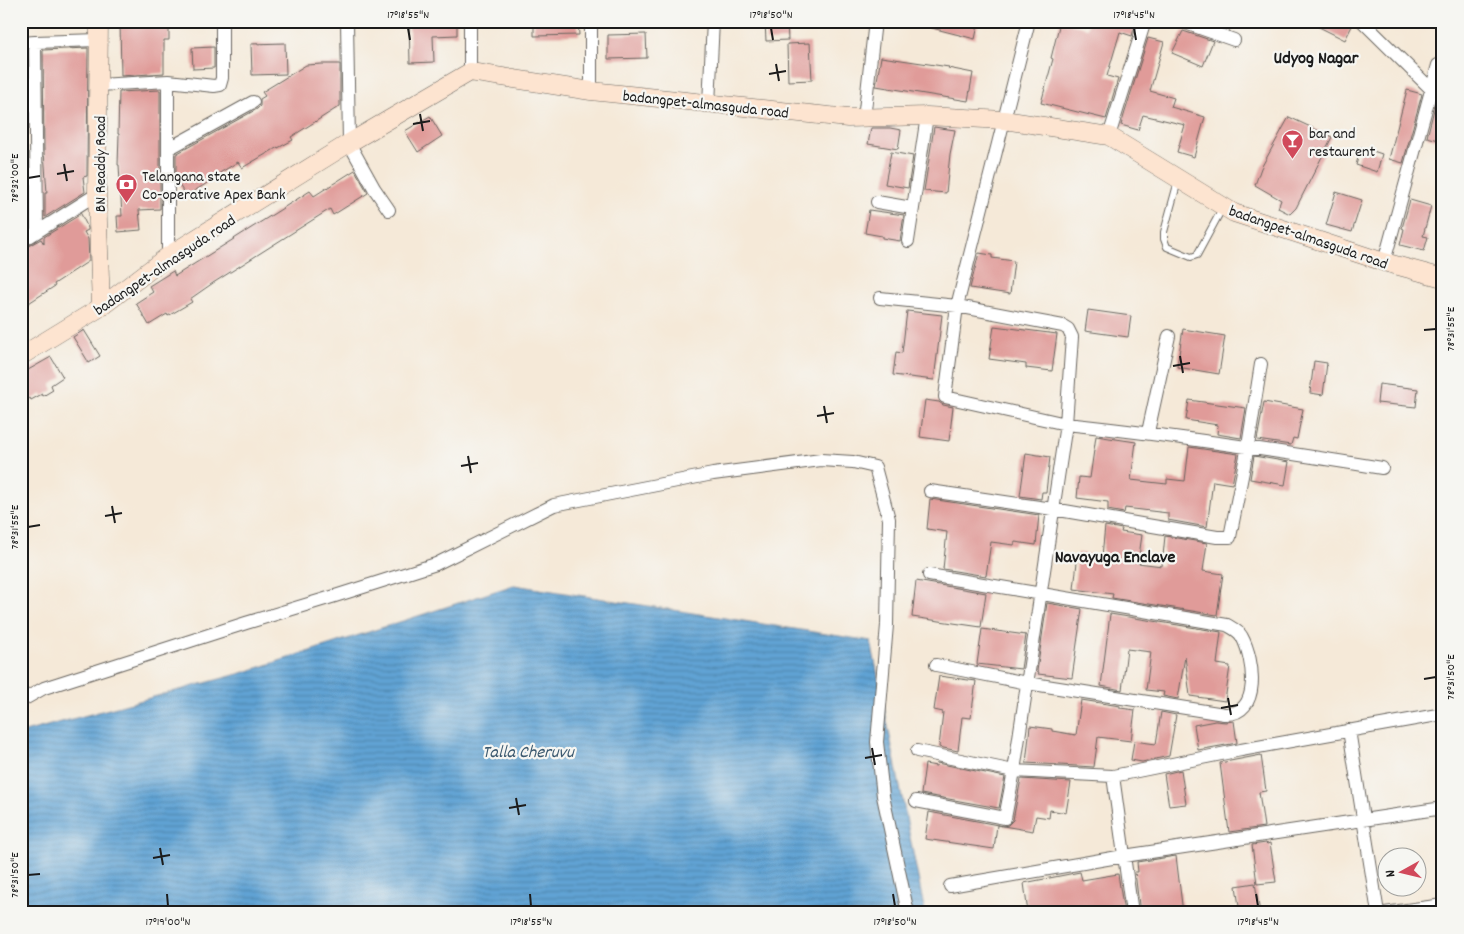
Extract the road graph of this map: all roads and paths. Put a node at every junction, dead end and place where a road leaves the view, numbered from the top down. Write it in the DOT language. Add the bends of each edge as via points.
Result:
graph roads {
  1 [pos="99,21"];
  2 [pos="222,21"];
  3 [pos="347,21"];
  4 [pos="470,21"];
  5 [pos="591,21"];
  6 [pos="713,21"];
  7 [pos="875,21"];
  8 [pos="1029,21"];
  9 [pos="1145,21"];
  10 [pos="1180,21"];
  11 [pos="1362,21"];
  12 [pos="99,40"];
  13 [pos="1234,40"];
  14 [pos="35,42"];
  15 [pos="21,43"];
  16 [pos="1443,66"];
  17 [pos="470,72"];
  18 [pos="168,82"];
  19 [pos="99,85"];
  20 [pos="1431,89"];
  21 [pos="591,91"];
  22 [pos="253,102"];
  23 [pos="709,104"];
  24 [pos="927,116"];
  25 [pos="864,119"];
  26 [pos="1004,120"];
  27 [pos="1109,136"];
  28 [pos="349,143"];
  29 [pos="168,149"];
  30 [pos="1179,179"];
  31 [pos="97,194"];
  32 [pos="876,202"];
  33 [pos="1223,206"];
  34 [pos="912,208"];
  35 [pos="389,210"];
  36 [pos="37,232"];
  37 [pos="908,241"];
  38 [pos="21,242"];
  39 [pos="168,256"];
  40 [pos="1384,262"];
  41 [pos="1443,278"];
  42 [pos="880,298"];
  43 [pos="957,306"];
  44 [pos="101,308"];
  45 [pos="1169,336"];
  46 [pos="21,356"];
  47 [pos="1261,364"];
  48 [pos="1066,424"];
  49 [pos="1148,432"];
  50 [pos="1248,446"];
  51 [pos="1382,468"];
  52 [pos="930,491"];
  53 [pos="1053,509"];
  54 [pos="929,575"];
  55 [pos="1040,592"];
  56 [pos="936,666"];
  57 [pos="1027,683"];
  58 [pos="21,701"];
  59 [pos="1443,714"];
  60 [pos="1349,730"];
  61 [pos="917,751"];
  62 [pos="1014,771"];
  63 [pos="1113,776"];
  64 [pos="916,801"];
  65 [pos="1443,808"];
  66 [pos="1363,820"];
  67 [pos="1124,856"];
  68 [pos="950,886"];
  69 [pos="1443,905"];
  70 [pos="908,913"];
  71 [pos="1132,913"];
  72 [pos="1378,913"];
  73 [pos="1385,913"];
  1 -- 12 [label="street, BN Readdy Road"];
  2 -- 18 [label="street" via="220,85"];
  3 -- 28 [label="street"];
  4 -- 17 [label="street"];
  5 -- 21 [label="street"];
  6 -- 23 [label="street"];
  7 -- 25 [label="street"];
  8 -- 26 [label="street"];
  9 -- 27 [label="street"];
  10 -- 13 [label="street"];
  11 -- 20 [label="street"];
  12 -- 14 [label="street"];
  12 -- 19 [label="street, BN Readdy Road"];
  14 -- 15 [label="street"];
  14 -- 36 [label="street"];
  16 -- 20 [label="street" via="1438,65"];
  17 -- 21 [label="street, badangpet-almasguda road"];
  17 -- 28 [label="street, badangpet-almasguda road"];
  18 -- 19 [label="street"];
  18 -- 29 [label="street"];
  19 -- 31 [label="street, BN Readdy Road"];
  20 -- 40 [label="street"];
  21 -- 23 [label="street, badangpet-almasguda road"];
  22 -- 29 [label="street"];
  23 -- 25 [label="street, badangpet-almasguda road"];
  24 -- 25 [label="street, badangpet-almasguda road"];
  24 -- 26 [label="street, badangpet-almasguda road"];
  24 -- 34 [label="street"];
  26 -- 27 [label="street, badangpet-almasguda road"];
  26 -- 43 [label="street"];
  27 -- 30 [label="street, badangpet-almasguda road"];
  28 -- 35 [label="street"];
  28 -- 39 [label="street, badangpet-almasguda road"];
  29 -- 39 [label="street"];
  30 -- 33 [label="street, badangpet-almasguda road"];
  30 -- 33 [label="lane" via="1164,232 1168,246 1191,256 1197,255"];
  31 -- 36 [label="street"];
  31 -- 44 [label="street, BN Readdy Road"];
  32 -- 34 [label="street"];
  33 -- 40 [label="street, badangpet-almasguda road"];
  34 -- 37 [label="street"];
  36 -- 38 [label="street"];
  39 -- 44 [label="street, badangpet-almasguda road"];
  40 -- 41 [label="street, badangpet-almasguda road"];
  42 -- 43 [label="street"];
  43 -- 48 [label="street" via="1068,329 1072,337"];
  43 -- 48 [label="street" via="945,397"];
  44 -- 46 [label="street, badangpet-almasguda road"];
  45 -- 49 [label="street"];
  47 -- 50 [label="street"];
  48 -- 49 [label="street"];
  48 -- 53 [label="street"];
  49 -- 50 [label="street"];
  50 -- 51 [label="street"];
  50 -- 53 [label="street" via="1230,538"];
  52 -- 53 [label="street"];
  53 -- 55 [label="street"];
  54 -- 55 [label="street"];
  55 -- 57 [label="street"];
  55 -- 57 [label="street" via="1227,625 1242,635 1252,665 1253,682 1247,701 1233,714"];
  56 -- 57 [label="street"];
  57 -- 62 [label="street"];
  58 -- 70 [label="street" via="44,688 436,564 554,505 714,474 821,460 875,467 889,519 887,625 877,742 883,796"];
  59 -- 60 [label="street"];
  60 -- 63 [label="street"];
  60 -- 66 [label="street"];
  61 -- 62 [label="street"];
  62 -- 63 [label="street"];
  62 -- 64 [label="street" via="1005,818"];
  63 -- 67 [label="street"];
  65 -- 66 [label="street"];
  66 -- 67 [label="street"];
  66 -- 72 [label="street"];
  67 -- 68 [label="street"];
  67 -- 71 [label="street"];
  69 -- 73 [label="street"];
}
